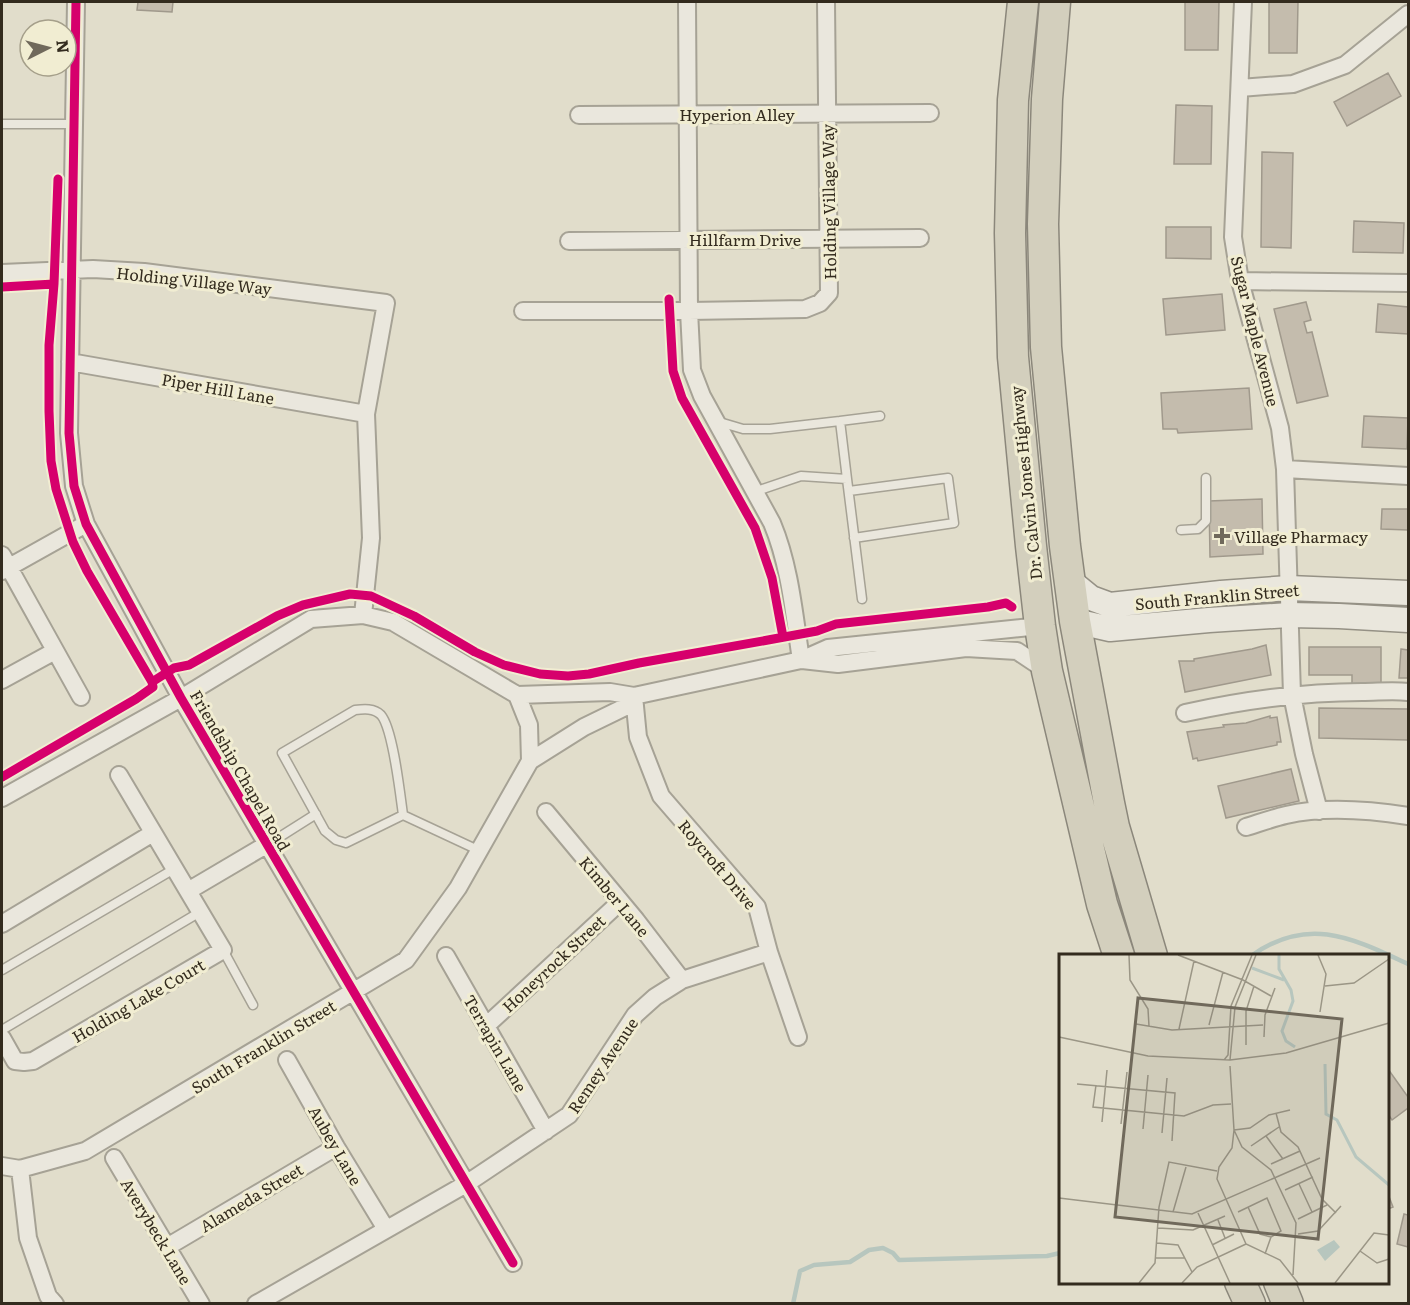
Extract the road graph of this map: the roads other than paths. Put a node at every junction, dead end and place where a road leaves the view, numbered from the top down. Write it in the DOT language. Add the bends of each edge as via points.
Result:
graph roads {
  1 [pos="76,2"];
  2 [pos="687,2"];
  3 [pos="826,2"];
  4 [pos="1023,2"];
  5 [pos="1055,2"];
  6 [pos="1242,2"];
  7 [pos="1408,14"];
  8 [pos="1240,88"];
  9 [pos="1013,100"];
  10 [pos="930,113"];
  11 [pos="688,114"];
  12 [pos="579,115"];
  13 [pos="827,115"];
  14 [pos="2,124"];
  15 [pos="74,124"];
  16 [pos="920,238"];
  17 [pos="688,239"];
  18 [pos="829,239"];
  19 [pos="569,241"];
  20 [pos="71,270"];
  21 [pos="2,273"];
  22 [pos="1240,280"];
  23 [pos="1408,283"];
  24 [pos="523,310"];
  25 [pos="689,312"];
  26 [pos="1046,347"];
  27 [pos="70,362"];
  28 [pos="366,414"];
  29 [pos="880,416"];
  30 [pos="715,421"];
  31 [pos="840,421"];
  32 [pos="743,429"];
  33 [pos="729,446"];
  34 [pos="1023,466"];
  35 [pos="1285,469"];
  36 [pos="1408,476"];
  37 [pos="1206,478"];
  38 [pos="847,479"];
  39 [pos="849,491"];
  40 [pos="754,492"];
  41 [pos="86,524"];
  42 [pos="1180,530"];
  43 [pos="854,538"];
  44 [pos="4,565"];
  45 [pos="1069,580"];
  46 [pos="1289,588"];
  47 [pos="1408,593"];
  48 [pos="862,599"];
  49 [pos="363,615"];
  50 [pos="1289,615"];
  51 [pos="1408,620"];
  52 [pos="1075,621"];
  53 [pos="1040,626"];
  54 [pos="55,651"];
  55 [pos="801,660"];
  56 [pos="1047,671"];
  57 [pos="2,680"];
  58 [pos="1408,692"];
  59 [pos="517,695"];
  60 [pos="1292,695"];
  61 [pos="634,696"];
  62 [pos="81,697"];
  63 [pos="181,698"];
  64 [pos="1185,713"];
  65 [pos="530,761"];
  66 [pos="119,776"];
  67 [pos="2,798"];
  68 [pos="1109,803"];
  69 [pos="1319,811"];
  70 [pos="546,812"];
  71 [pos="316,814"];
  72 [pos="403,815"];
  73 [pos="1408,816"];
  74 [pos="1246,827"];
  75 [pos="153,833"];
  76 [pos="267,845"];
  77 [pos="478,850"];
  78 [pos="174,869"];
  79 [pos="188,891"];
  80 [pos="621,902"];
  81 [pos="200,912"];
  82 [pos="2,924"];
  83 [pos="223,950"];
  84 [pos="769,952"];
  85 [pos="1118,954"];
  86 [pos="1151,954"];
  87 [pos="446,956"];
  88 [pos="2,970"];
  89 [pos="682,980"];
  90 [pos="353,993"];
  91 [pos="253,1005"];
  92 [pos="486,1026"];
  93 [pos="2,1030"];
  94 [pos="798,1037"];
  95 [pos="2,1038"];
  96 [pos="287,1060"];
  97 [pos="546,1131"];
  98 [pos="336,1147"];
  99 [pos="114,1158"];
  100 [pos="2,1166"];
  101 [pos="20,1169"];
  102 [pos="466,1184"];
  103 [pos="386,1229"];
  104 [pos="167,1247"];
  105 [pos="513,1263"];
  106 [pos="1241,1284"];
  107 [pos="1280,1284"];
  108 [pos="55,1304"];
  109 [pos="201,1304"];
  110 [pos="256,1304"];
  111 [pos="1250,1304"];
  112 [pos="1288,1304"];
  1 -- 15 [label="street, Friendship Chapel Road"];
  2 -- 11 [label="street"];
  3 -- 13 [label="street, Holding Village Way"];
  4 -- 9 [label="highway, Dr. Calvin Jones Highway"];
  5 -- 26 [label="highway, Dr. Calvin Jones Highway" via="1043,224"];
  6 -- 8 [label="street, Sugar Maple Avenue"];
  7 -- 8 [label="street" via="1345,65 1293,84"];
  8 -- 22 [label="street, Sugar Maple Avenue" via="1233,237"];
  9 -- 26 [label="highway" via="1026,100 1032,113 1035,319"];
  9 -- 34 [label="highway, Dr. Calvin Jones Highway" via="1013,357"];
  10 -- 13 [label="street, Hyperion Alley"];
  11 -- 12 [label="street, Hyperion Alley"];
  11 -- 13 [label="street, Hyperion Alley"];
  11 -- 17 [label="street"];
  13 -- 18 [label="street, Holding Village Way"];
  14 -- 15 [label="lane"];
  15 -- 20 [label="street, Friendship Chapel Road"];
  16 -- 18 [label="street, Hillfarm Drive"];
  17 -- 18 [label="street, Hillfarm Drive"];
  17 -- 19 [label="street, Hillfarm Drive"];
  17 -- 25 [label="street"];
  18 -- 25 [label="street, Holding Village Way" via="829,293 820,303 805,309"];
  20 -- 21 [label="street, Holding Village Way"];
  20 -- 27 [label="street, Friendship Chapel Road"];
  20 -- 28 [label="street, Holding Village Way" via="144,272 386,303"];
  22 -- 23 [label="street"];
  22 -- 35 [label="street, Sugar Maple Avenue" via="1280,428"];
  24 -- 25 [label="street, Holding Village Way"];
  25 -- 30 [label="street" via="692,370"];
  26 -- 45 [label="highway, Dr. Calvin Jones Highway"];
  27 -- 28 [label="street, Piper Hill Lane"];
  27 -- 41 [label="street, Friendship Chapel Road" via="69,433 74,486"];
  28 -- 49 [label="street" via="371,538"];
  29 -- 31 [label="lane"];
  30 -- 32 [label="lane"];
  30 -- 33 [label="street"];
  31 -- 32 [label="lane"];
  31 -- 38 [label="lane"];
  32 -- 33 [label="lane"];
  33 -- 40 [label="street"];
  34 -- 52 [label="highway" via="1039,477 1051,564 1061,602"];
  34 -- 53 [label="highway, Dr. Calvin Jones Highway"];
  35 -- 36 [label="street"];
  35 -- 46 [label="street, Sugar Maple Avenue"];
  37 -- 42 [label="lane" via="1206,521 1198,529"];
  38 -- 39 [label="lane"];
  38 -- 40 [label="lane" via="801,476"];
  39 -- 43 [label="lane"];
  39 -- 43 [label="lane" via="948,478 954,523"];
  40 -- 55 [label="street" via="780,543"];
  41 -- 44 [label="street"];
  41 -- 63 [label="street, Friendship Chapel Road"];
  43 -- 48 [label="lane"];
  44 -- 54 [label="street"];
  45 -- 46 [label="street, South Franklin Street" via="1090,598 1110,605"];
  45 -- 52 [label="highway, Dr. Calvin Jones Highway"];
  46 -- 47 [label="street, South Franklin Street"];
  46 -- 50 [label="street, Sugar Maple Avenue"];
  49 -- 59 [label="street" via="393,622"];
  49 -- 63 [label="street" via="311,619"];
  50 -- 51 [label="street, South Franklin Street"];
  50 -- 52 [label="street, South Franklin Street" via="1110,629"];
  50 -- 60 [label="street, Sugar Maple Avenue"];
  52 -- 68 [label="highway, Dr. Calvin Jones Highway"];
  53 -- 55 [label="street, South Franklin Street" via="828,648"];
  53 -- 56 [label="highway, Dr. Calvin Jones Highway"];
  53 -- 68 [label="highway" via="1057,647 1068,672 1089,766"];
  54 -- 57 [label="street"];
  54 -- 62 [label="street"];
  55 -- 56 [label="street, South Franklin Street" via="838,664 966,648 1017,651"];
  55 -- 61 [label="street, South Franklin Street"];
  56 -- 85 [label="highway, Dr. Calvin Jones Highway" via="1102,904"];
  58 -- 60 [label="street"];
  59 -- 61 [label="street, South Franklin Street" via="610,692"];
  59 -- 65 [label="street" via="529,725"];
  60 -- 64 [label="street"];
  60 -- 69 [label="street, Sugar Maple Avenue"];
  61 -- 65 [label="street, South Franklin Street" via="623,708"];
  61 -- 84 [label="street, Roycroft Drive" via="638,737 661,796 757,907"];
  63 -- 67 [label="street"];
  63 -- 76 [label="street, Friendship Chapel Road"];
  65 -- 77 [label="street, South Franklin Street"];
  66 -- 75 [label="street, Holding Lake Court"];
  68 -- 86 [label="highway, Dr. Calvin Jones Highway"];
  69 -- 73 [label="street"];
  69 -- 74 [label="street"];
  70 -- 80 [label="street, Kimber Lane"];
  71 -- 72 [label="lane" via="325,831 346,843"];
  71 -- 72 [label="lane" via="282,753 355,710 368,709 380,713 388,727"];
  71 -- 76 [label="lane"];
  72 -- 77 [label="lane"];
  75 -- 78 [label="street, Holding Lake Court"];
  75 -- 82 [label="street"];
  76 -- 79 [label="street"];
  76 -- 90 [label="street, Friendship Chapel Road"];
  77 -- 90 [label="street, South Franklin Street" via="458,888 406,960"];
  78 -- 79 [label="street, Holding Lake Court"];
  78 -- 88 [label="lane"];
  79 -- 81 [label="street, Holding Lake Court"];
  80 -- 89 [label="street, Kimber Lane"];
  80 -- 92 [label="street, Honeyrock Street"];
  81 -- 83 [label="street, Holding Lake Court"];
  81 -- 93 [label="lane"];
  83 -- 91 [label="lane"];
  83 -- 95 [label="street, Holding Lake Court" via="33,1060 15,1061"];
  84 -- 89 [label="street, Remey Avenue"];
  84 -- 94 [label="street, Roycroft Drive"];
  87 -- 92 [label="street, Terrapin Lane"];
  89 -- 97 [label="street, Remey Avenue" via="635,1015 569,1115"];
  90 -- 101 [label="street, South Franklin Street" via="85,1151"];
  90 -- 102 [label="street, Friendship Chapel Road"];
  92 -- 97 [label="street, Terrapin Lane"];
  96 -- 98 [label="street, Aubey Lane"];
  97 -- 102 [label="street, Remey Avenue"];
  98 -- 103 [label="street, Aubey Lane"];
  98 -- 104 [label="street, Alameda Street"];
  99 -- 104 [label="street, Averybeck Lane"];
  100 -- 101 [label="street, South Franklin Street"];
  101 -- 108 [label="street" via="28,1238 48,1296"];
  102 -- 103 [label="street, Remey Avenue"];
  102 -- 105 [label="street, Friendship Chapel Road"];
  103 -- 110 [label="street, Remey Avenue"];
  104 -- 109 [label="street, Averybeck Lane"];
  106 -- 111 [label="highway"];
  107 -- 112 [label="highway"];
}
